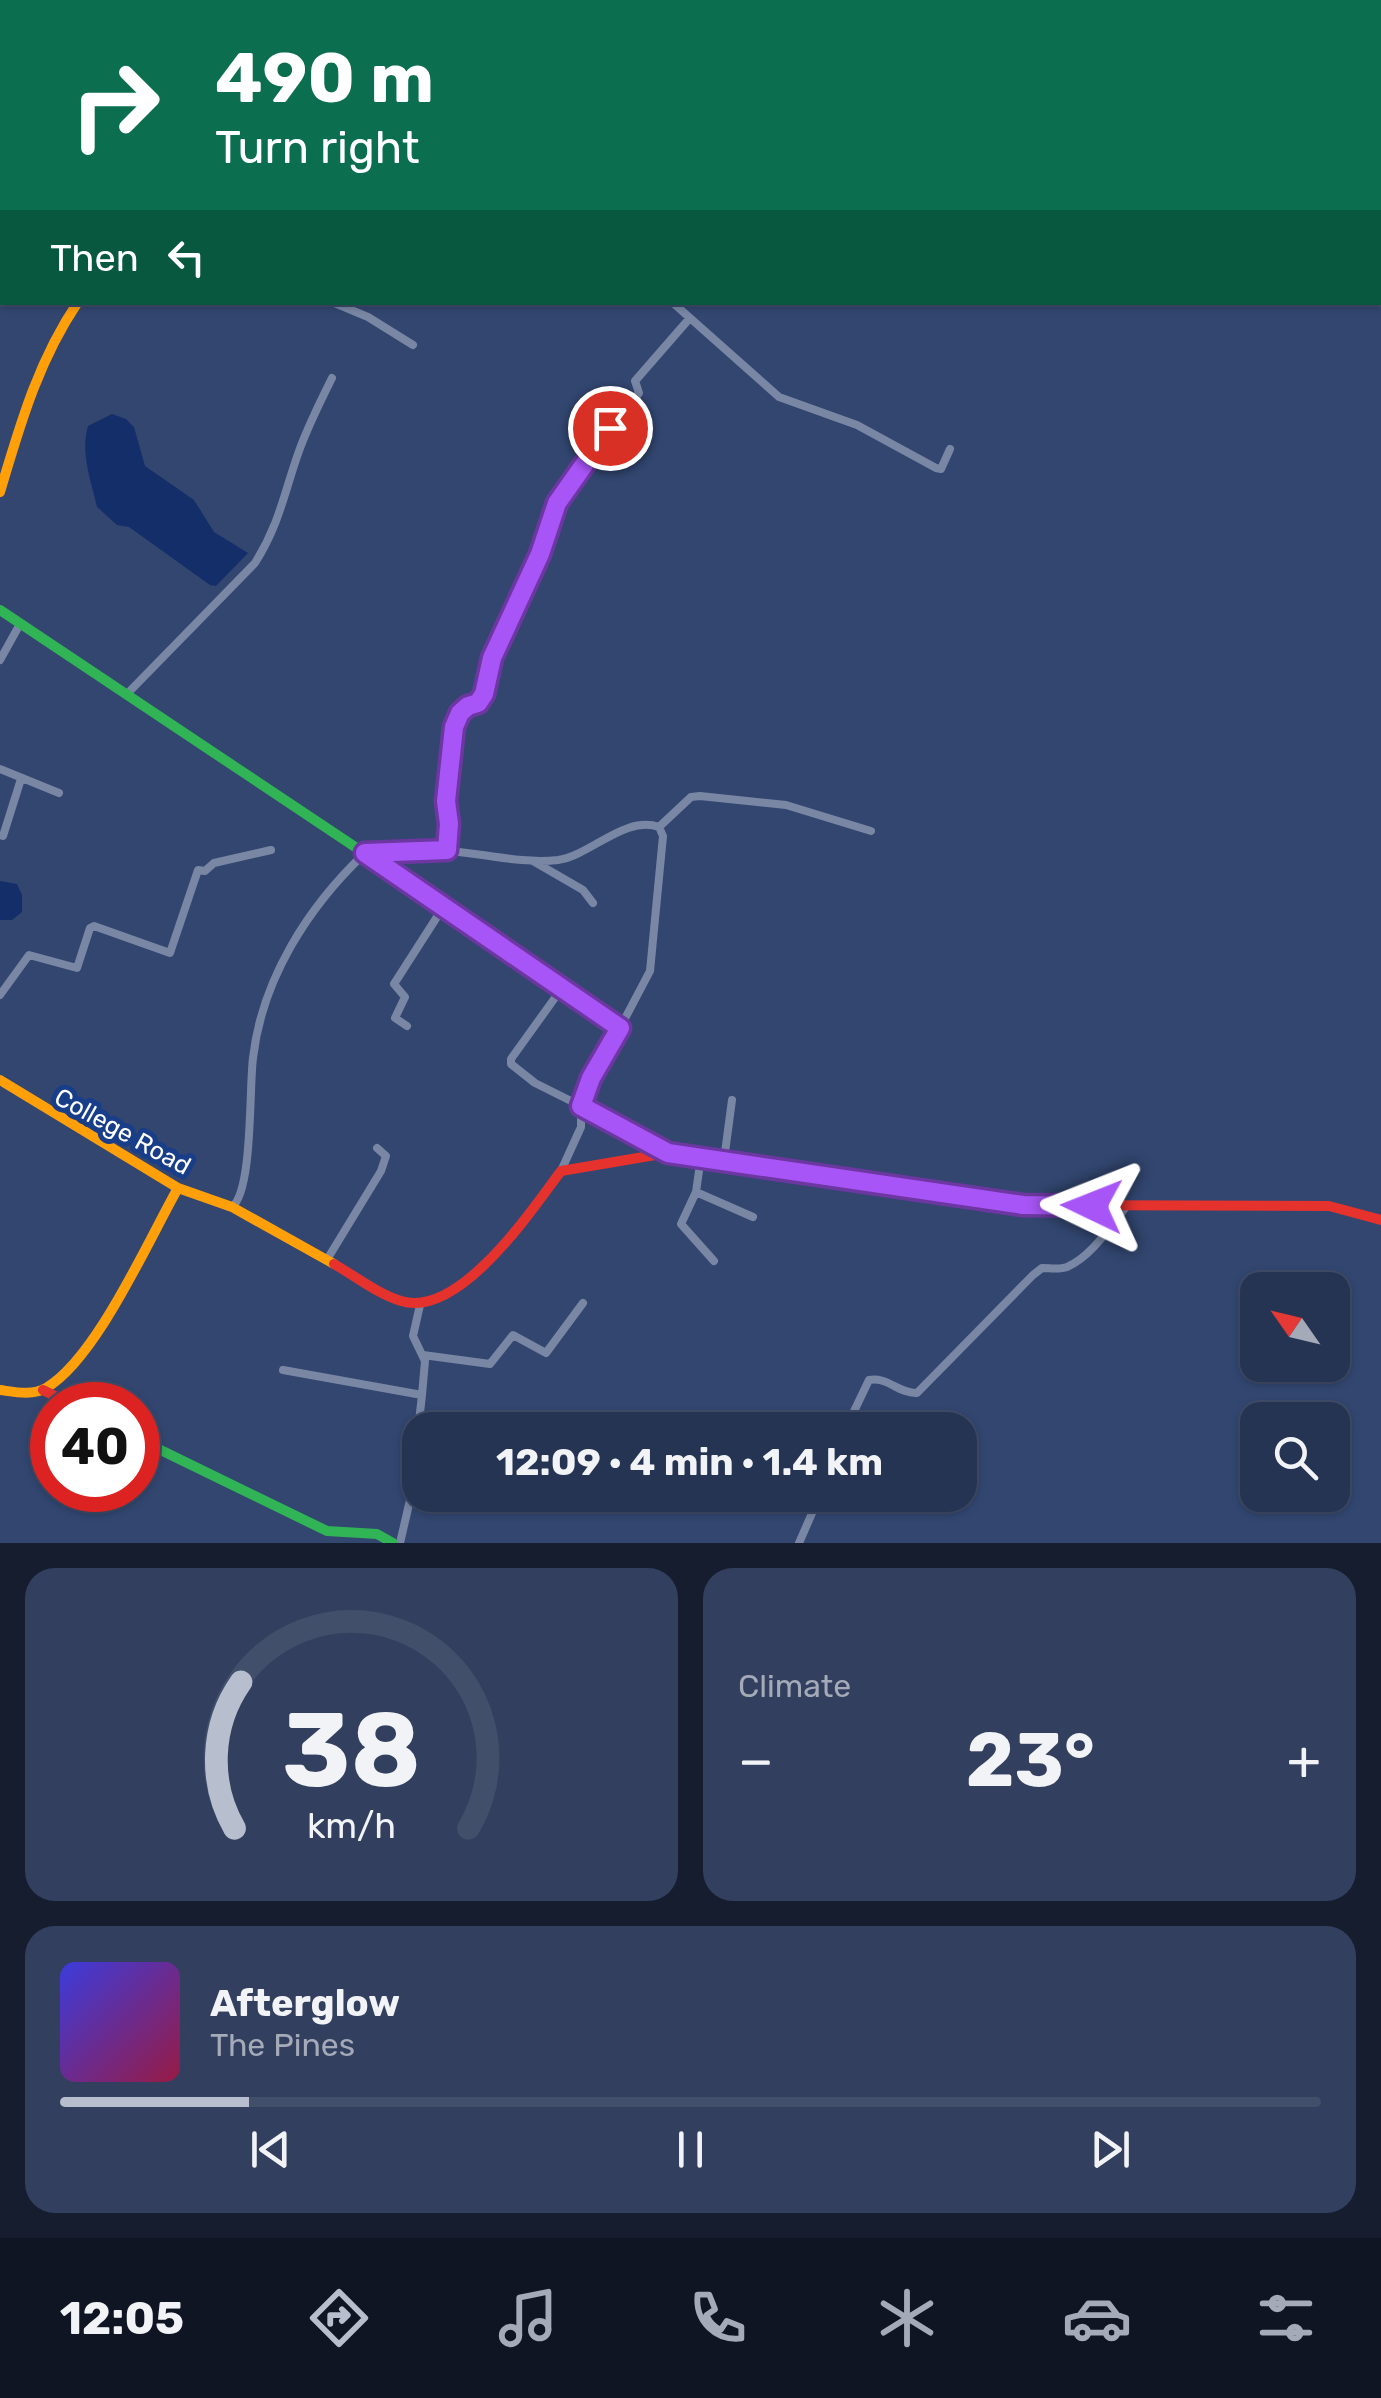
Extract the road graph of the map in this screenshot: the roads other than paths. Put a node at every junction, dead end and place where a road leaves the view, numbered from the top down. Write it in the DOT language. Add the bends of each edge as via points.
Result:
graph roads {
  1 [pos="76,305"];
  2 [pos="340,305"];
  3 [pos="675,305"];
  4 [pos="689,318"];
  5 [pos="413,345"];
  6 [pos="332,378"];
  7 [pos="950,449"];
  8 [pos="0,492"];
  9 [pos="0,610"];
  10 [pos="20,624"];
  11 [pos="0,660"];
  12 [pos="126,696"];
  13 [pos="0,770"];
  14 [pos="21,779"];
  15 [pos="59,793"];
  16 [pos="659,827"];
  17 [pos="871,831"];
  18 [pos="3,836"];
  19 [pos="271,850"];
  20 [pos="447,850"];
  21 [pos="365,853"];
  22 [pos="534,861"];
  23 [pos="593,902"];
  24 [pos="444,906"];
  25 [pos="562,988"];
  26 [pos="0,995"];
  27 [pos="407,1026"];
  28 [pos="620,1028"];
  29 [pos="0,1080"];
  30 [pos="732,1100"];
  31 [pos="581,1106"];
  32 [pos="377,1148"];
  33 [pos="668,1153"];
  34 [pos="701,1157"];
  35 [pos="724,1160"];
  36 [pos="561,1171"];
  37 [pos="178,1188"];
  38 [pos="696,1192"];
  39 [pos="232,1207"];
  40 [pos="1126,1207"];
  41 [pos="753,1217"];
  42 [pos="1381,1220"];
  43 [pos="328,1258"];
  44 [pos="714,1261"];
  45 [pos="583,1304"];
  46 [pos="420,1305"];
  47 [pos="424,1355"];
  48 [pos="283,1370"];
  49 [pos="53,1382"];
  50 [pos="0,1390"];
  51 [pos="30,1392"];
  52 [pos="422,1395"];
  53 [pos="853,1412"];
  54 [pos="160,1449"];
  55 [pos="813,1512"];
  56 [pos="396,1543"];
  57 [pos="799,1543"];
  1 -- 8 [label="street" via="28,398"];
  2 -- 5 [label="street"];
  3 -- 4 [label="street"];
  4 -- 7 [label="street" via="779,397 857,425 936,468"];
  4 -- 20 [label="street" via="635,381 636,399 557,503 492,658 484,694 460,713 448,764"];
  6 -- 12 [label="street" via="298,454 285,504 255,563"];
  9 -- 10 [label="street"];
  10 -- 11 [label="street"];
  10 -- 12 [label="street"];
  12 -- 21 [label="street"];
  13 -- 14 [label="street"];
  14 -- 15 [label="street"];
  14 -- 18 [label="street"];
  16 -- 17 [label="street" via="700,796 786,806"];
  16 -- 22 [label="street" via="627,830 562,860"];
  16 -- 28 [label="street" via="650,971"];
  19 -- 26 [label="street" via="197,871 170,952 92,926 77,968 29,955"];
  20 -- 21 [label="street"];
  20 -- 22 [label="street"];
  21 -- 24 [label="street"];
  21 -- 39 [label="street" via="293,942 269,990 253,1055 244,1180"];
  22 -- 23 [label="street"];
  24 -- 25 [label="street"];
  24 -- 27 [label="street" via="394,984 406,996 395,1018"];
  25 -- 28 [label="street"];
  25 -- 31 [label="street" via="511,1064"];
  28 -- 31 [label="street"];
  29 -- 37 [label="street, College Road"];
  30 -- 35 [label="street"];
  31 -- 33 [label="street"];
  31 -- 36 [label="street" via="582,1127"];
  32 -- 43 [label="street" via="386,1156 382,1171"];
  33 -- 34 [label="street"];
  33 -- 36 [label="street"];
  34 -- 35 [label="street"];
  34 -- 38 [label="street"];
  35 -- 40 [label="street" via="1023,1205"];
  36 -- 46 [label="street" via="526,1218 452,1292"];
  37 -- 39 [label="street, College Road"];
  37 -- 49 [label="street" via="96,1336"];
  38 -- 41 [label="street"];
  38 -- 44 [label="street" via="681,1224"];
  39 -- 43 [label="street, College Road"];
  40 -- 42 [label="street" via="1329,1206"];
  40 -- 53 [label="street" via="1070,1266 1033,1275 917,1393 870,1380"];
  43 -- 46 [label="street, College Road" via="400,1301"];
  45 -- 47 [label="street" via="546,1353 513,1336 490,1364"];
  46 -- 47 [label="street" via="413,1336"];
  47 -- 52 [label="street"];
  48 -- 52 [label="street"];
  50 -- 51 [label="street"];
  52 -- 56 [label="street" via="410,1500"];
  54 -- 56 [label="street" via="327,1531 378,1534"];
  55 -- 57 [label="street"];
}
